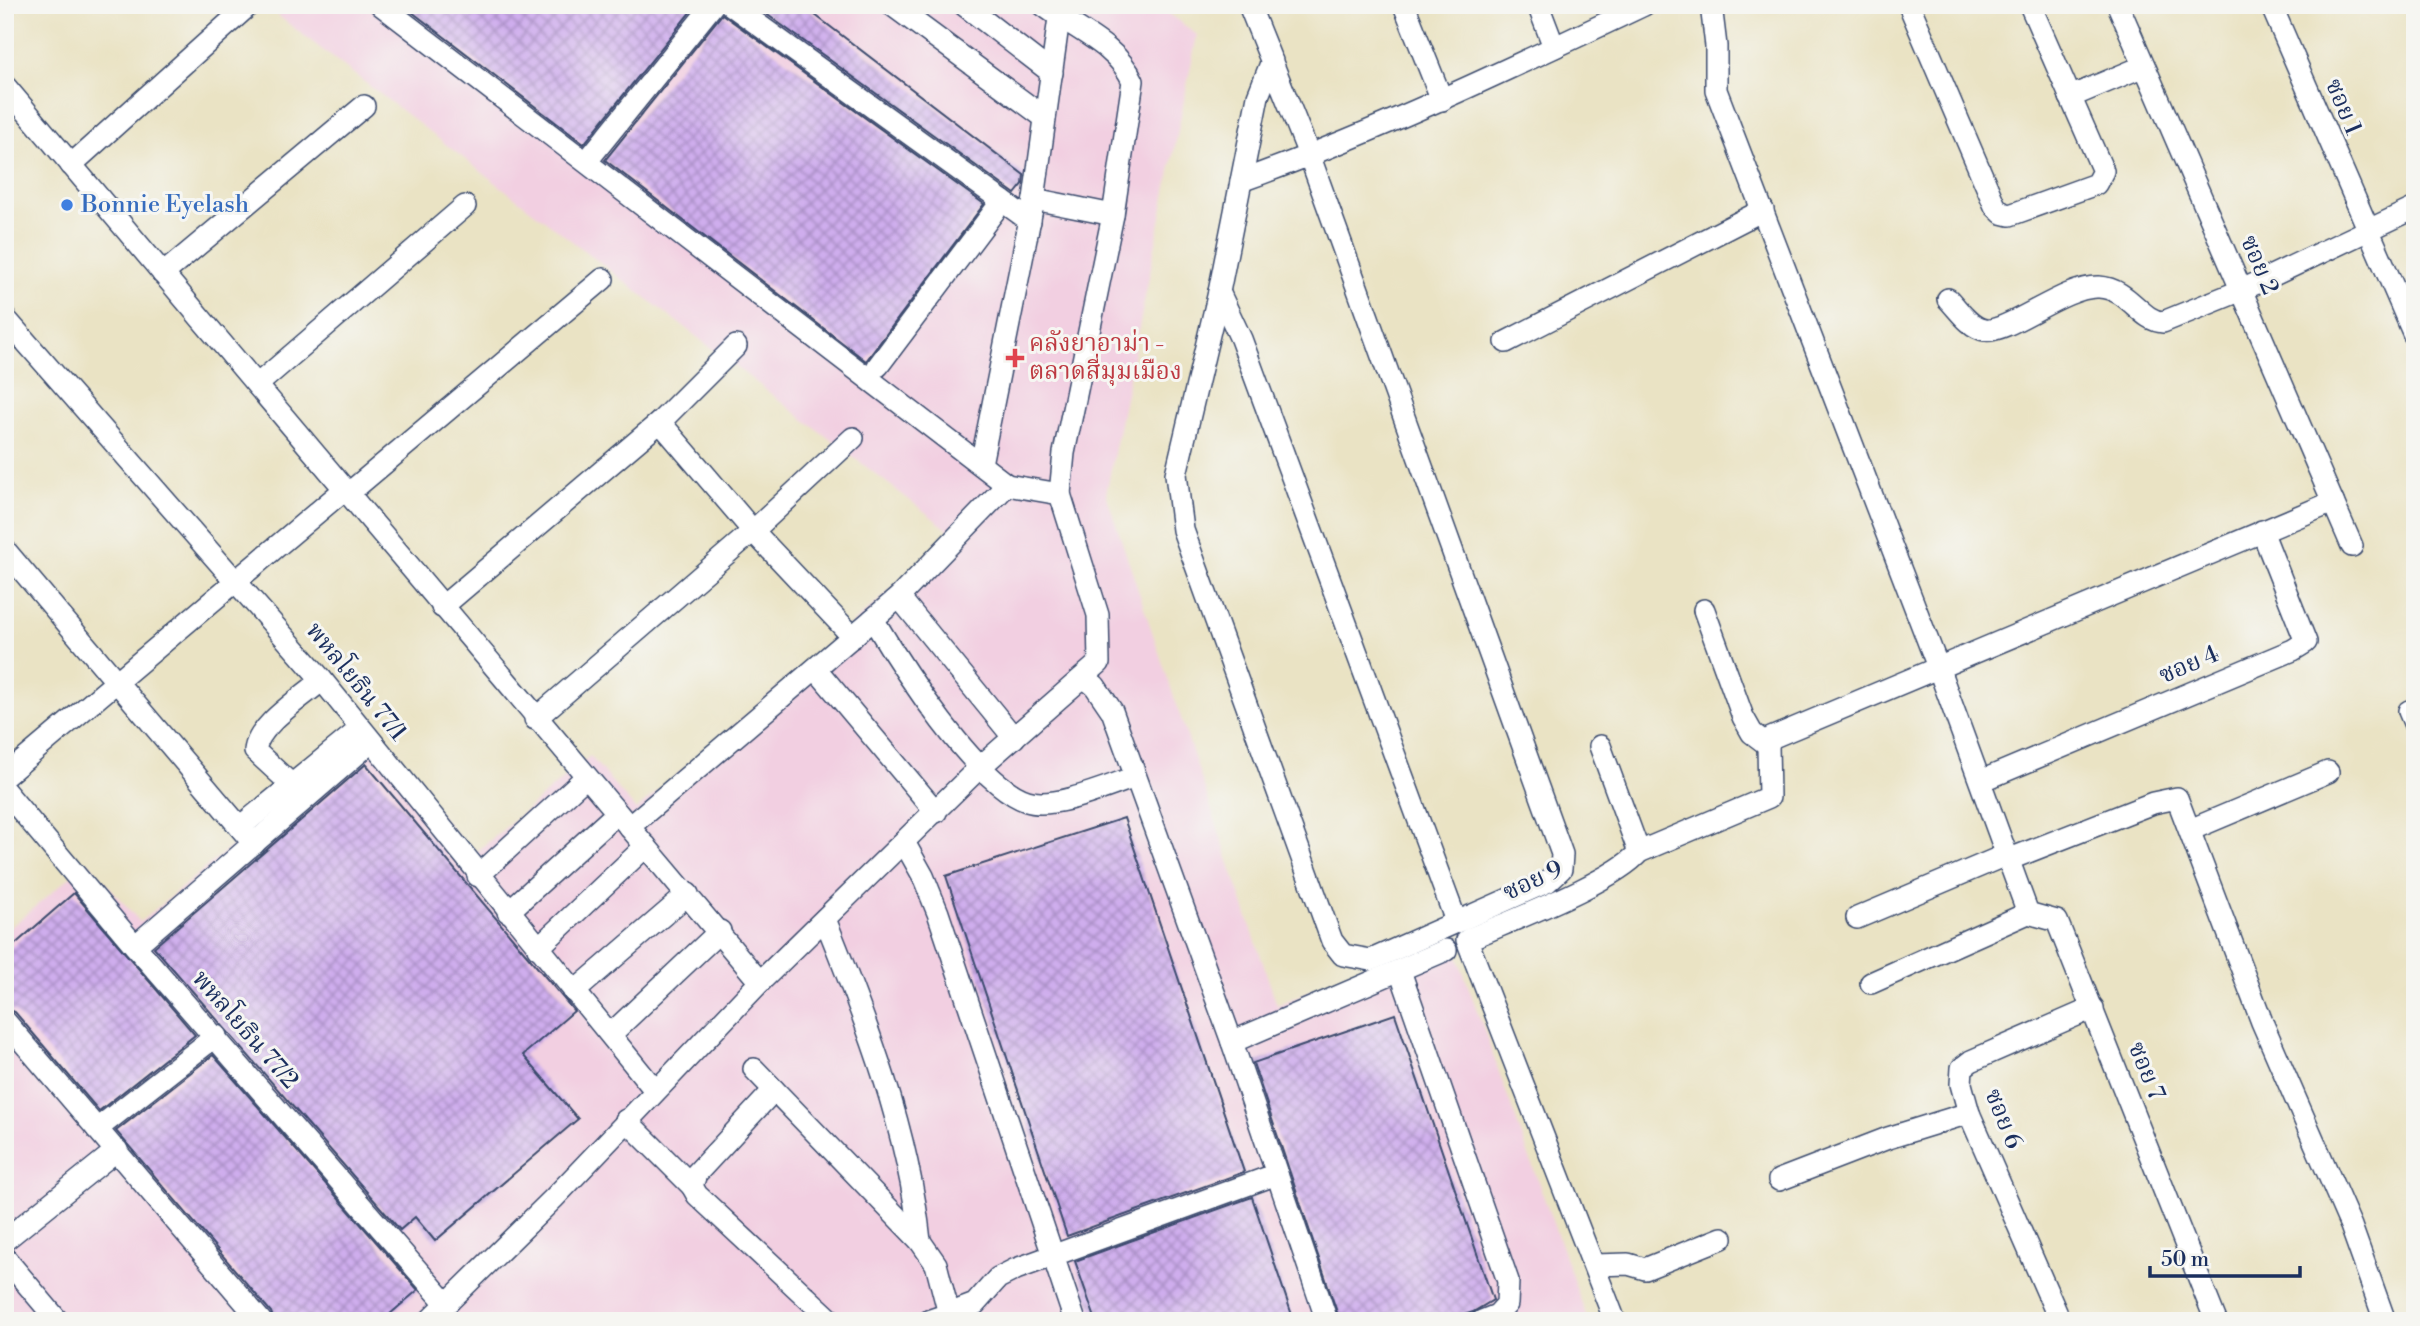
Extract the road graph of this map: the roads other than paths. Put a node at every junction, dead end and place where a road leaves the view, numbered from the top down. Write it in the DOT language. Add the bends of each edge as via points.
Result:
graph roads {
  1 [pos="249,5"];
  2 [pos="381,5"];
  3 [pos="713,5"];
  4 [pos="731,5"];
  5 [pos="892,5"];
  6 [pos="964,5"];
  7 [pos="1249,5"];
  8 [pos="1404,5"];
  9 [pos="1538,5"];
  10 [pos="1711,5"];
  11 [pos="1909,5"];
  12 [pos="2030,5"];
  13 [pos="2118,5"];
  14 [pos="2271,5"];
  15 [pos="1636,7"];
  16 [pos="1051,11"];
  17 [pos="1554,47"];
  18 [pos="1272,61"];
  19 [pos="2144,66"];
  20 [pos="1052,73"];
  21 [pos="5,86"];
  22 [pos="2070,97"];
  23 [pos="1442,100"];
  24 [pos="364,106"];
  25 [pos="1045,118"];
  26 [pos="1310,157"];
  27 [pos="587,161"];
  28 [pos="71,165"];
  29 [pos="1241,181"];
  30 [pos="1034,199"];
  31 [pos="1002,201"];
  32 [pos="465,206"];
  33 [pos="2415,208"];
  34 [pos="1762,210"];
  35 [pos="1112,215"];
  36 [pos="1030,221"];
  37 [pos="2367,229"];
  38 [pos="163,274"];
  39 [pos="603,279"];
  40 [pos="2242,290"];
  41 [pos="1219,292"];
  42 [pos="1948,299"];
  43 [pos="5,318"];
  44 [pos="2415,337"];
  45 [pos="1506,342"];
  46 [pos="736,346"];
  47 [pos="878,366"];
  48 [pos="257,385"];
  49 [pos="660,422"];
  50 [pos="853,438"];
  51 [pos="981,464"];
  52 [pos="1007,485"];
  53 [pos="347,491"];
  54 [pos="1060,494"];
  55 [pos="2333,502"];
  56 [pos="753,531"];
  57 [pos="2262,531"];
  58 [pos="2352,546"];
  59 [pos="5,550"];
  60 [pos="236,582"];
  61 [pos="899,597"];
  62 [pos="442,607"];
  63 [pos="1704,610"];
  64 [pos="873,619"];
  65 [pos="853,637"];
  66 [pos="1938,667"];
  67 [pos="816,669"];
  68 [pos="1084,677"];
  69 [pos="322,680"];
  70 [pos="117,681"];
  71 [pos="535,719"];
  72 [pos="366,735"];
  73 [pos="1014,738"];
  74 [pos="1768,745"];
  75 [pos="1600,746"];
  76 [pos="980,767"];
  77 [pos="2328,772"];
  78 [pos="5,776"];
  79 [pos="586,777"];
  80 [pos="1135,777"];
  81 [pos="1981,781"];
  82 [pos="293,786"];
  83 [pos="5,791"];
  84 [pos="936,812"];
  85 [pos="623,820"];
  86 [pos="240,827"];
  87 [pos="2190,830"];
  88 [pos="904,842"];
  89 [pos="254,844"];
  90 [pos="646,846"];
  91 [pos="1639,852"];
  92 [pos="2009,857"];
  93 [pos="478,876"];
  94 [pos="688,894"];
  95 [pos="508,912"];
  96 [pos="2028,912"];
  97 [pos="1857,918"];
  98 [pos="825,919"];
  99 [pos="1456,921"];
  100 [pos="720,931"];
  101 [pos="135,946"];
  102 [pos="538,948"];
  103 [pos="1447,950"];
  104 [pos="1400,971"];
  105 [pos="760,982"];
  106 [pos="1871,983"];
  107 [pos="574,992"];
  108 [pos="2093,1008"];
  109 [pos="5,1021"];
  110 [pos="611,1034"];
  111 [pos="216,1036"];
  112 [pos="1232,1042"];
  113 [pos="754,1069"];
  114 [pos="654,1089"];
  115 [pos="774,1090"];
  116 [pos="1969,1113"];
  117 [pos="626,1120"];
  118 [pos="97,1129"];
  119 [pos="117,1150"];
  120 [pos="1277,1174"];
  121 [pos="1779,1180"];
  122 [pos="692,1186"];
  123 [pos="1722,1238"];
  124 [pos="5,1240"];
  125 [pos="920,1241"];
  126 [pos="1052,1255"];
  127 [pos="5,1258"];
  128 [pos="1594,1265"];
  129 [pos="446,1303"];
  130 [pos="950,1318"];
  131 [pos="1492,1319"];
  132 [pos="58,1321"];
  133 [pos="261,1321"];
  134 [pos="429,1321"];
  135 [pos="832,1321"];
  136 [pos="928,1321"];
  137 [pos="1075,1321"];
  138 [pos="1327,1321"];
  139 [pos="1615,1321"];
  140 [pos="2060,1321"];
  141 [pos="2216,1321"];
  142 [pos="2385,1321"];
  1 -- 28 [label="street"];
  2 -- 27 [label="street"];
  3 -- 27 [label="street"];
  4 -- 31 [label="street"];
  5 -- 25 [label="street"];
  6 -- 20 [label="street"];
  7 -- 18 [label="street"];
  8 -- 23 [label="street"];
  9 -- 17 [label="street"];
  10 -- 34 [label="street" via="1716,90"];
  11 -- 22 [label="street" via="1995,206 2002,213 2010,215 2101,179 2103,171"];
  12 -- 22 [label="street"];
  13 -- 19 [label="street, ซอย 2"];
  14 -- 37 [label="street, ซอย 1"];
  15 -- 17 [label="street"];
  16 -- 20 [label="street"];
  16 -- 35 [label="street" via="1125,63 1133,82"];
  17 -- 23 [label="street"];
  18 -- 26 [label="street"];
  18 -- 29 [label="street" via="1258,96"];
  19 -- 22 [label="street"];
  19 -- 40 [label="street, ซอย 2"];
  20 -- 25 [label="street"];
  21 -- 28 [label="street"];
  23 -- 26 [label="street"];
  24 -- 38 [label="street"];
  25 -- 30 [label="street"];
  26 -- 29 [label="street"];
  26 -- 99 [label="street" via="1562,854 1561,869 1546,882"];
  27 -- 51 [label="street"];
  28 -- 38 [label="street"];
  29 -- 41 [label="street"];
  30 -- 35 [label="street"];
  30 -- 36 [label="street"];
  31 -- 36 [label="street"];
  31 -- 47 [label="street"];
  32 -- 48 [label="street"];
  33 -- 37 [label="street"];
  34 -- 45 [label="street"];
  34 -- 66 [label="street"];
  35 -- 54 [label="street" via="1064,453"];
  36 -- 51 [label="street"];
  37 -- 40 [label="street"];
  37 -- 44 [label="street, ซอย 1"];
  38 -- 48 [label="street"];
  39 -- 53 [label="street"];
  40 -- 42 [label="street" via="2163,321 2148,316 2124,294 2096,286 1986,331 1973,326"];
  40 -- 55 [label="street, ซอย 2"];
  41 -- 99 [label="street" via="1241,339"];
  41 -- 99 [label="street" via="1175,474 1177,504 1332,941 1343,955 1371,960"];
  43 -- 60 [label="street, พหลโยธิน 77/1"];
  46 -- 49 [label="street"];
  48 -- 53 [label="street"];
  49 -- 56 [label="street"];
  49 -- 62 [label="street"];
  50 -- 56 [label="street"];
  51 -- 52 [label="street"];
  52 -- 54 [label="street"];
  52 -- 61 [label="street"];
  53 -- 60 [label="street"];
  53 -- 62 [label="street"];
  54 -- 68 [label="street" via="1098,615 1099,663"];
  55 -- 57 [label="street"];
  55 -- 58 [label="street, ซอย 2"];
  56 -- 65 [label="street"];
  56 -- 71 [label="street"];
  57 -- 66 [label="street"];
  57 -- 81 [label="street, ซอย 4" via="2306,642"];
  59 -- 70 [label="street"];
  60 -- 69 [label="street, พหลโยธิน 77/1"];
  60 -- 70 [label="street"];
  61 -- 64 [label="street"];
  61 -- 73 [label="street"];
  62 -- 71 [label="street"];
  63 -- 74 [label="street" via="1743,717 1752,733"];
  64 -- 65 [label="street"];
  64 -- 76 [label="street" via="932,709"];
  65 -- 67 [label="street"];
  66 -- 74 [label="street" via="1771,738"];
  66 -- 81 [label="street"];
  67 -- 84 [label="street"];
  67 -- 85 [label="street"];
  68 -- 73 [label="street"];
  68 -- 80 [label="street" via="1096,685 1112,711"];
  69 -- 72 [label="street, พหลโยธิน 77/1"];
  69 -- 82 [label="street" via="256,739 255,751"];
  70 -- 78 [label="street"];
  70 -- 86 [label="street"];
  71 -- 79 [label="street"];
  72 -- 82 [label="street"];
  72 -- 89 [label="street"];
  72 -- 93 [label="street, พหลโยธิน 77/1"];
  73 -- 76 [label="street"];
  74 -- 91 [label="street, ซอย 9" via="1769,797"];
  75 -- 91 [label="street"];
  76 -- 80 [label="street" via="1027,802 1045,803"];
  76 -- 84 [label="street"];
  77 -- 87 [label="street"];
  79 -- 85 [label="street"];
  79 -- 93 [label="street"];
  80 -- 112 [label="street"];
  81 -- 92 [label="street"];
  82 -- 86 [label="street"];
  83 -- 101 [label="street, พหลโยธิน 77/2"];
  84 -- 88 [label="street"];
  85 -- 90 [label="street"];
  85 -- 95 [label="street"];
  86 -- 89 [label="street"];
  87 -- 92 [label="street" via="2177,798 2169,798"];
  87 -- 142 [label="street" via="2262,1022 2351,1226"];
  88 -- 98 [label="street"];
  88 -- 126 [label="street" via="937,913"];
  89 -- 101 [label="street"];
  90 -- 94 [label="street"];
  90 -- 102 [label="street"];
  91 -- 128 [label="street, ซอย 9" via="1604,877 1467,940"];
  92 -- 96 [label="street"];
  92 -- 97 [label="street"];
  93 -- 95 [label="street, พหลโยธิน 77/1"];
  94 -- 100 [label="street"];
  94 -- 107 [label="street"];
  95 -- 102 [label="street, พหลโยธิน 77/1"];
  96 -- 106 [label="street"];
  96 -- 108 [label="street, ซอย 7" via="2057,921"];
  98 -- 105 [label="street"];
  98 -- 125 [label="street" via="862,1012 911,1167"];
  100 -- 105 [label="street"];
  100 -- 110 [label="street"];
  101 -- 111 [label="street, พหลโยธิน 77/2"];
  102 -- 107 [label="street, พหลโยธิน 77/1"];
  103 -- 104 [label="street"];
  104 -- 112 [label="street"];
  104 -- 131 [label="street" via="1508,1281 1507,1304"];
  105 -- 114 [label="street"];
  107 -- 110 [label="street, พหลโยธิน 77/1"];
  108 -- 116 [label="street, ซอย 6" via="1962,1068"];
  108 -- 141 [label="street, ซอย 7"];
  109 -- 118 [label="street"];
  110 -- 114 [label="street, พหลโยธิน 77/1"];
  111 -- 118 [label="street"];
  111 -- 129 [label="street, พหลโยธิน 77/2"];
  112 -- 120 [label="street"];
  113 -- 115 [label="street"];
  114 -- 117 [label="street"];
  115 -- 122 [label="street" via="696,1174"];
  115 -- 125 [label="street"];
  116 -- 121 [label="street"];
  116 -- 140 [label="street, ซอย 6"];
  117 -- 122 [label="street"];
  117 -- 129 [label="street"];
  118 -- 119 [label="street"];
  119 -- 124 [label="street"];
  119 -- 133 [label="street"];
  120 -- 126 [label="street"];
  120 -- 138 [label="street"];
  122 -- 135 [label="street"];
  123 -- 128 [label="street" via="1645,1269 1628,1264"];
  125 -- 130 [label="street" via="936,1264"];
  126 -- 130 [label="street" via="1002,1276 975,1304"];
  126 -- 137 [label="street"];
  127 -- 132 [label="street"];
  128 -- 139 [label="street, ซอย 9"];
  129 -- 134 [label="street"];
  130 -- 136 [label="street"];
}
